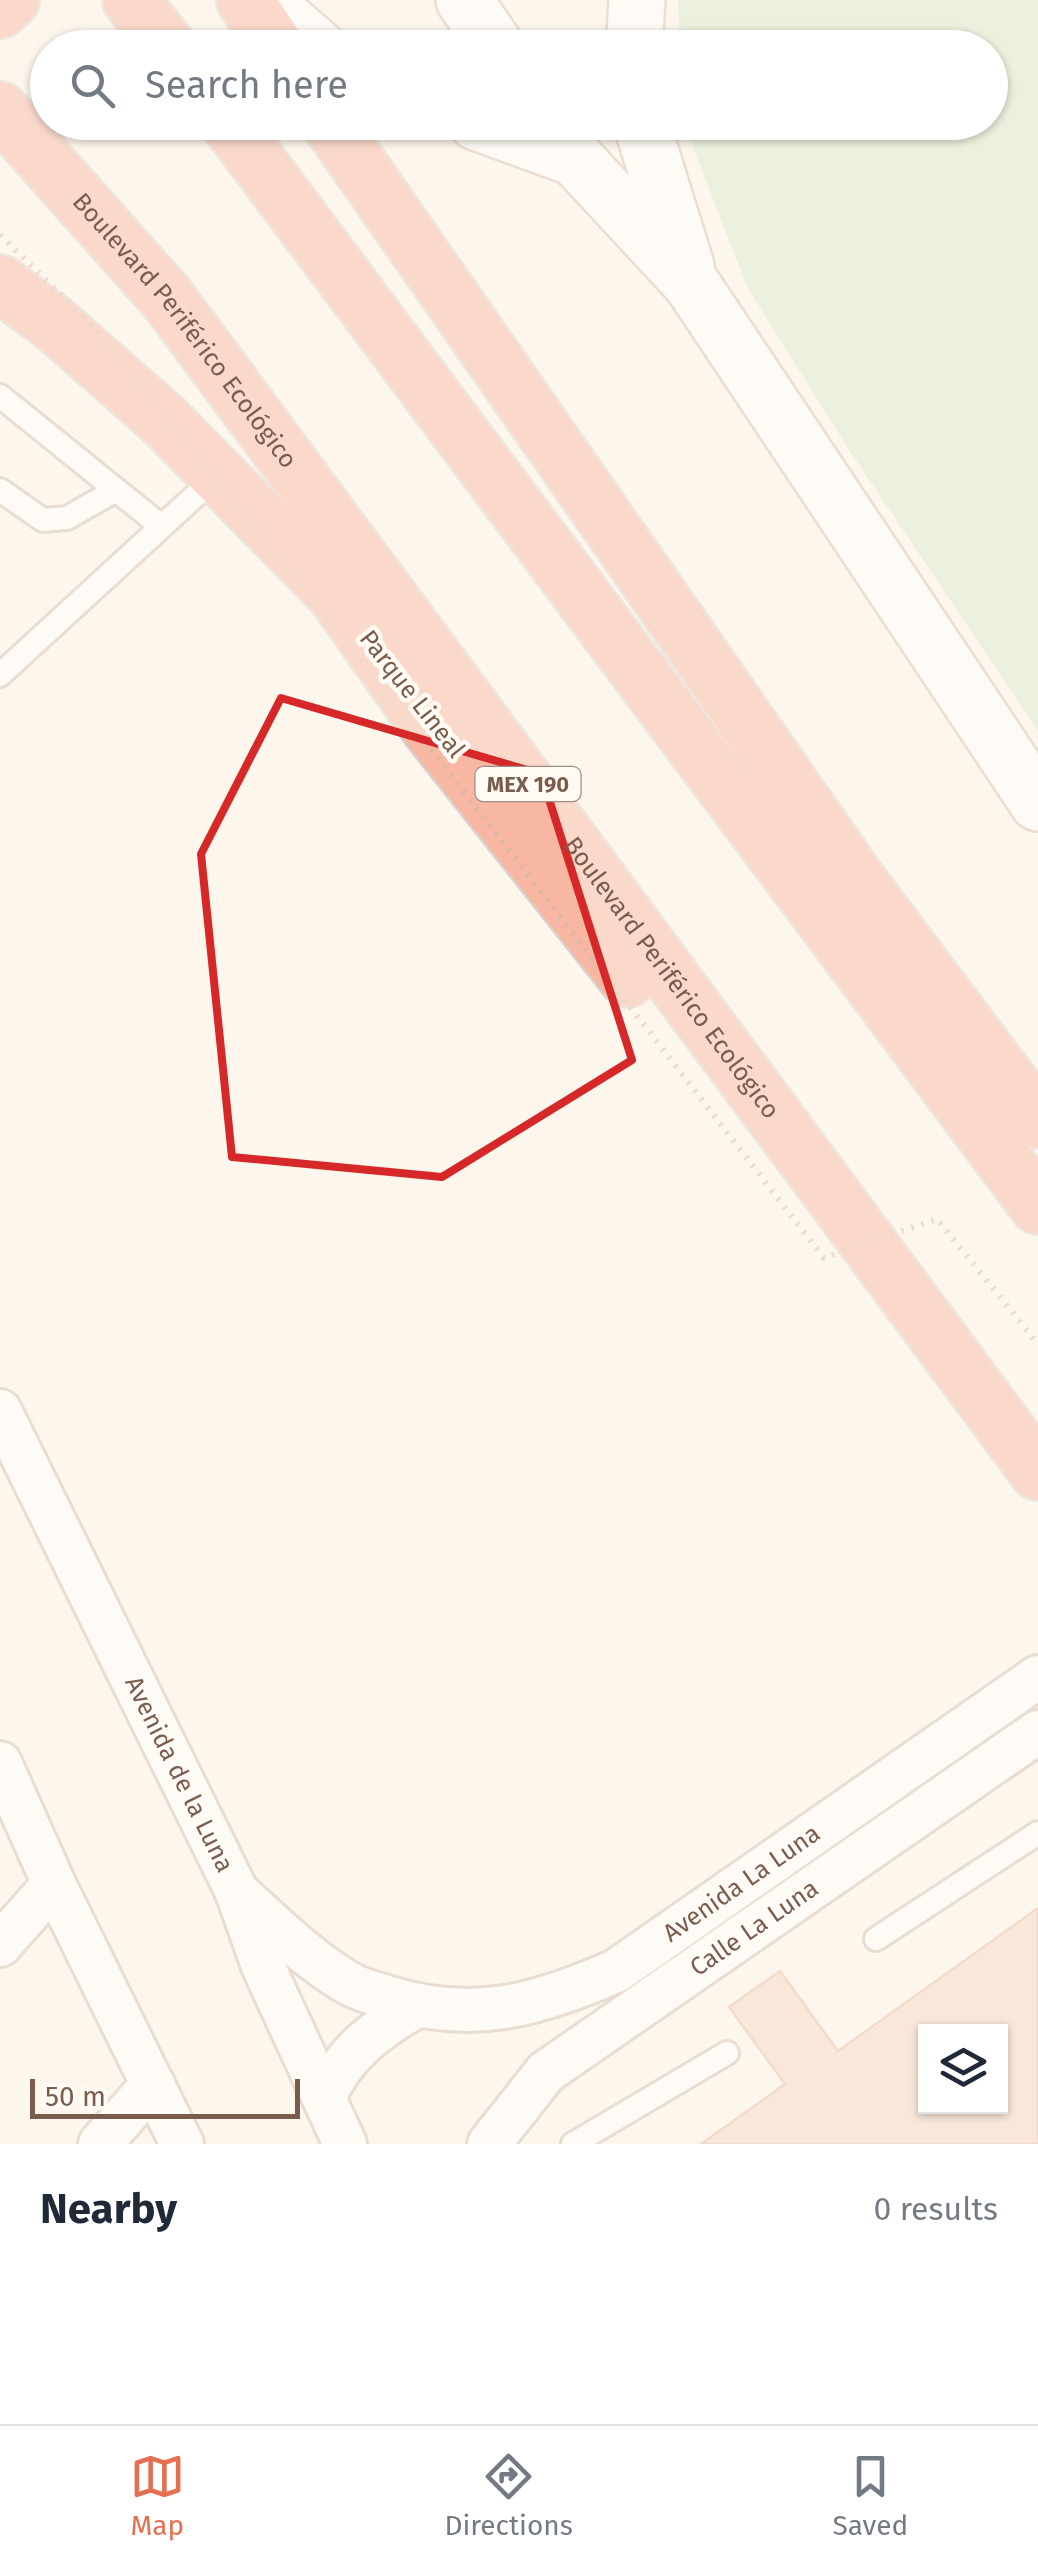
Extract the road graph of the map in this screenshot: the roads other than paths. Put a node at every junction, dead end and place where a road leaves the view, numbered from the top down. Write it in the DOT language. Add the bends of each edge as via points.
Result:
graph roads {
  1 [pos="10,0"];
  2 [pos="245,0"];
  3 [pos="264,0"];
  4 [pos="464,0"];
  5 [pos="637,0"];
  6 [pos="0,10"];
  7 [pos="265,30"];
  8 [pos="298,30"];
  9 [pos="485,30"];
  10 [pos="635,30"];
  11 [pos="0,110"];
  12 [pos="241,140"];
  13 [pos="342,140"];
  14 [pos="562,140"];
  15 [pos="647,140"];
  16 [pos="1,275"];
  17 [pos="691,283"];
  18 [pos="0,396"];
  19 [pos="219,474"];
  20 [pos="0,490"];
  21 [pos="116,490"];
  22 [pos="161,526"];
  23 [pos="0,675"];
  24 [pos="1038,803"];
  25 [pos="1038,1120"];
  26 [pos="1038,1206"];
  27 [pos="0,1411"];
  28 [pos="1038,1472"];
  29 [pos="1038,1512"];
  30 [pos="1038,1677"];
  31 [pos="1038,1732"];
  32 [pos="0,1763"];
  33 [pos="1038,1833"];
  34 [pos="54,1884"];
  35 [pos="237,1892"];
  36 [pos="876,1939"];
  37 [pos="0,1944"];
  38 [pos="417,2006"];
  39 [pos="727,2052"];
  40 [pos="153,2084"];
  41 [pos="324,2098"];
  42 [pos="100,2144"];
  43 [pos="182,2144"];
  44 [pos="345,2144"];
  45 [pos="489,2144"];
  46 [pos="573,2144"];
  1 -- 6 [label="highway"];
  2 -- 7 [label="highway"];
  3 -- 8 [label="street"];
  4 -- 9 [label="street"];
  5 -- 10 [label="street"];
  11 -- 28 [label="highway, Boulevard Periférico Ecológico / MEX 190" via="167,298"];
  12 -- 26 [label="highway"];
  13 -- 25 [label="highway" via="854,874"];
  14 -- 17 [label="street"];
  15 -- 17 [label="street"];
  16 -- 19 [label="highway"];
  17 -- 24 [label="street"];
  18 -- 21 [label="lane"];
  19 -- 22 [label="lane"];
  19 -- 29 [label="highway" via="335,594 431,730 672,1036 930,1382"];
  20 -- 21 [label="lane" via="43,520 67,518"];
  21 -- 22 [label="lane"];
  22 -- 23 [label="lane"];
  27 -- 35 [label="street, Avenida de la Luna"];
  30 -- 38 [label="street, Avenida La Luna" via="616,1971 506,2009"];
  31 -- 45 [label="street, Calle La Luna" via="546,2072"];
  32 -- 34 [label="street"];
  33 -- 36 [label="lane"];
  34 -- 37 [label="street"];
  34 -- 40 [label="street"];
  35 -- 38 [label="street, Avenida La Luna" via="352,1986"];
  35 -- 41 [label="street, Avenida de la Luna"];
  38 -- 41 [label="street" via="354,2050"];
  39 -- 46 [label="lane"];
  40 -- 42 [label="street"];
  40 -- 43 [label="street"];
  41 -- 44 [label="street, Avenida de la Luna"];
}
